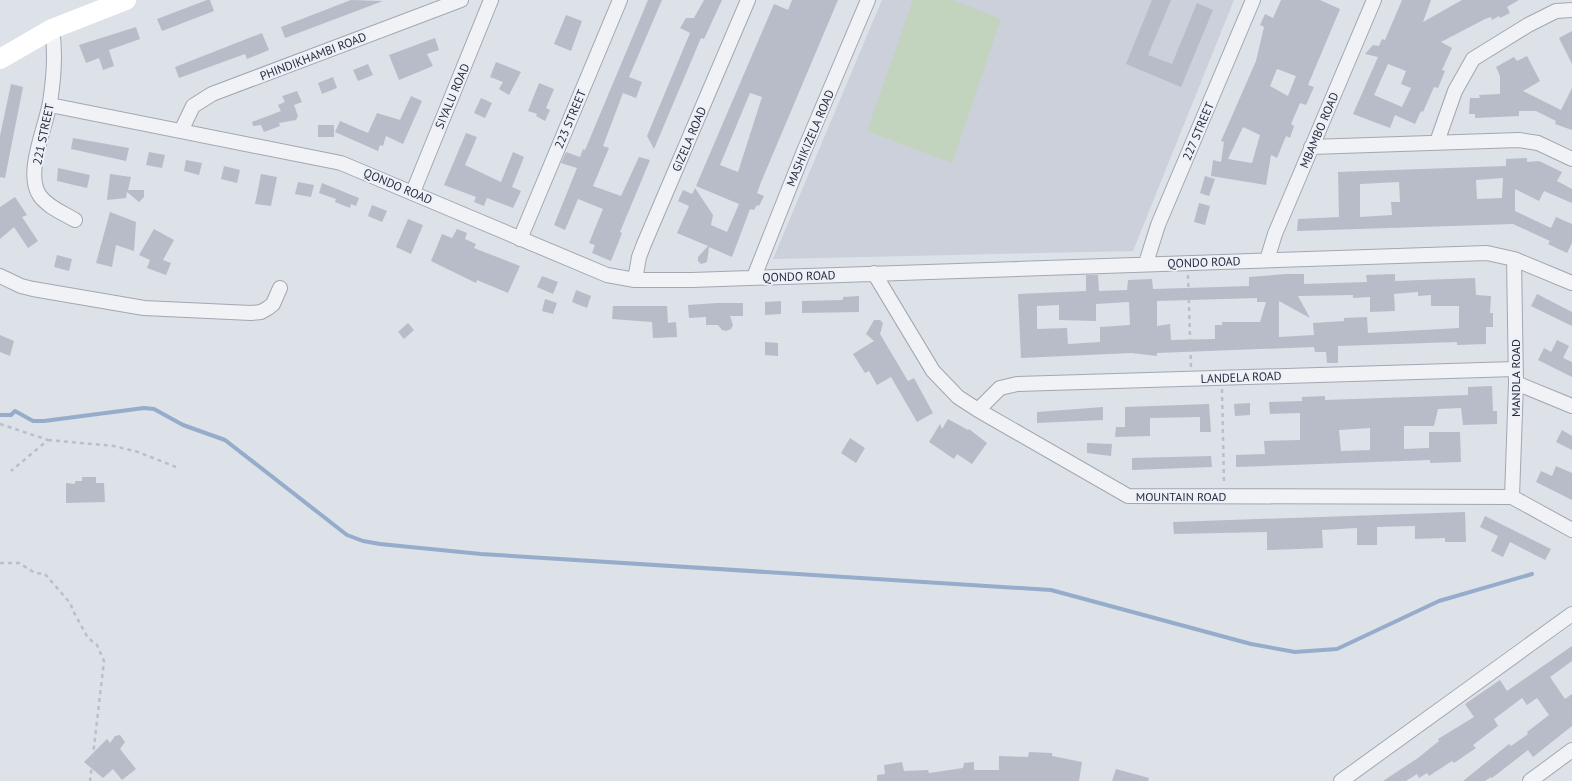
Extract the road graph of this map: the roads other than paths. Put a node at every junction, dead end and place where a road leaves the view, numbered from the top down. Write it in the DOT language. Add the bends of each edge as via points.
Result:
graph roads {
  1 [pos="126,0"];
  2 [pos="461,0"];
  3 [pos="491,0"];
  4 [pos="620,0"];
  5 [pos="748,0"];
  6 [pos="868,0"];
  7 [pos="1253,0"];
  8 [pos="1374,0"];
  9 [pos="1572,10"];
  10 [pos="52,28"];
  11 [pos="0,59"];
  12 [pos="50,105"];
  13 [pos="181,131"];
  14 [pos="1437,142"];
  15 [pos="1312,146"];
  16 [pos="1572,159"];
  17 [pos="413,192"];
  18 [pos="75,220"];
  19 [pos="520,239"];
  20 [pos="1514,258"];
  21 [pos="1266,260"];
  22 [pos="1146,264"];
  23 [pos="874,273"];
  24 [pos="0,276"];
  25 [pos="754,277"];
  26 [pos="635,280"];
  27 [pos="1572,283"];
  28 [pos="280,288"];
  29 [pos="1515,368"];
  30 [pos="1516,383"];
  31 [pos="1572,406"];
  32 [pos="978,410"];
  33 [pos="1512,497"];
  34 [pos="1572,530"];
  35 [pos="1572,614"];
  36 [pos="1572,750"];
  37 [pos="1341,781"];
  38 [pos="1530,781"];
  1 -- 10 [label="street"];
  2 -- 13 [label="street, PHINDIKHAMBI ROAD" via="212,94 193,106"];
  3 -- 17 [label="street, SIYALU ROAD"];
  4 -- 19 [label="street, 223 STREET"];
  5 -- 26 [label="street, GIZELA ROAD" via="644,244"];
  6 -- 25 [label="street, MASHIKIZELA ROAD"];
  7 -- 22 [label="street, 227 STREET" via="1158,225"];
  8 -- 15 [label="street, MBAMBO ROAD"];
  9 -- 14 [label="street" via="1556,12 1528,26 1473,60 1455,91"];
  10 -- 11 [label="street"];
  10 -- 12 [label="street, 221 STREET" via="55,56"];
  12 -- 13 [label="street, QONDO ROAD"];
  12 -- 18 [label="street, 221 STREET" via="37,157 35,186 51,207"];
  13 -- 17 [label="street, QONDO ROAD" via="341,163"];
  14 -- 15 [label="street"];
  14 -- 16 [label="street" via="1529,141"];
  15 -- 21 [label="street, MBAMBO ROAD"];
  17 -- 19 [label="street, QONDO ROAD"];
  19 -- 26 [label="street, QONDO ROAD" via="607,275"];
  20 -- 21 [label="street, QONDO ROAD" via="1487,253"];
  20 -- 27 [label="street, QONDO ROAD"];
  20 -- 29 [label="street, MANDLA ROAD"];
  21 -- 22 [label="street, QONDO ROAD"];
  22 -- 23 [label="street, QONDO ROAD"];
  23 -- 25 [label="street, QONDO ROAD"];
  23 -- 32 [label="street, MOUNTAIN ROAD" via="933,371 958,397"];
  24 -- 28 [label="street" via="33,289 144,308 229,313 262,312 273,304"];
  25 -- 26 [label="street, QONDO ROAD"];
  29 -- 30 [label="street, MANDLA ROAD"];
  29 -- 32 [label="street, LANDELA ROAD" via="1017,384 1000,388"];
  30 -- 31 [label="street"];
  30 -- 33 [label="street, MANDLA ROAD"];
  32 -- 33 [label="street, MOUNTAIN ROAD" via="1128,496"];
  33 -- 34 [label="street, MOUNTAIN ROAD"];
  35 -- 37 [label="street"];
  36 -- 38 [label="street"];
}
